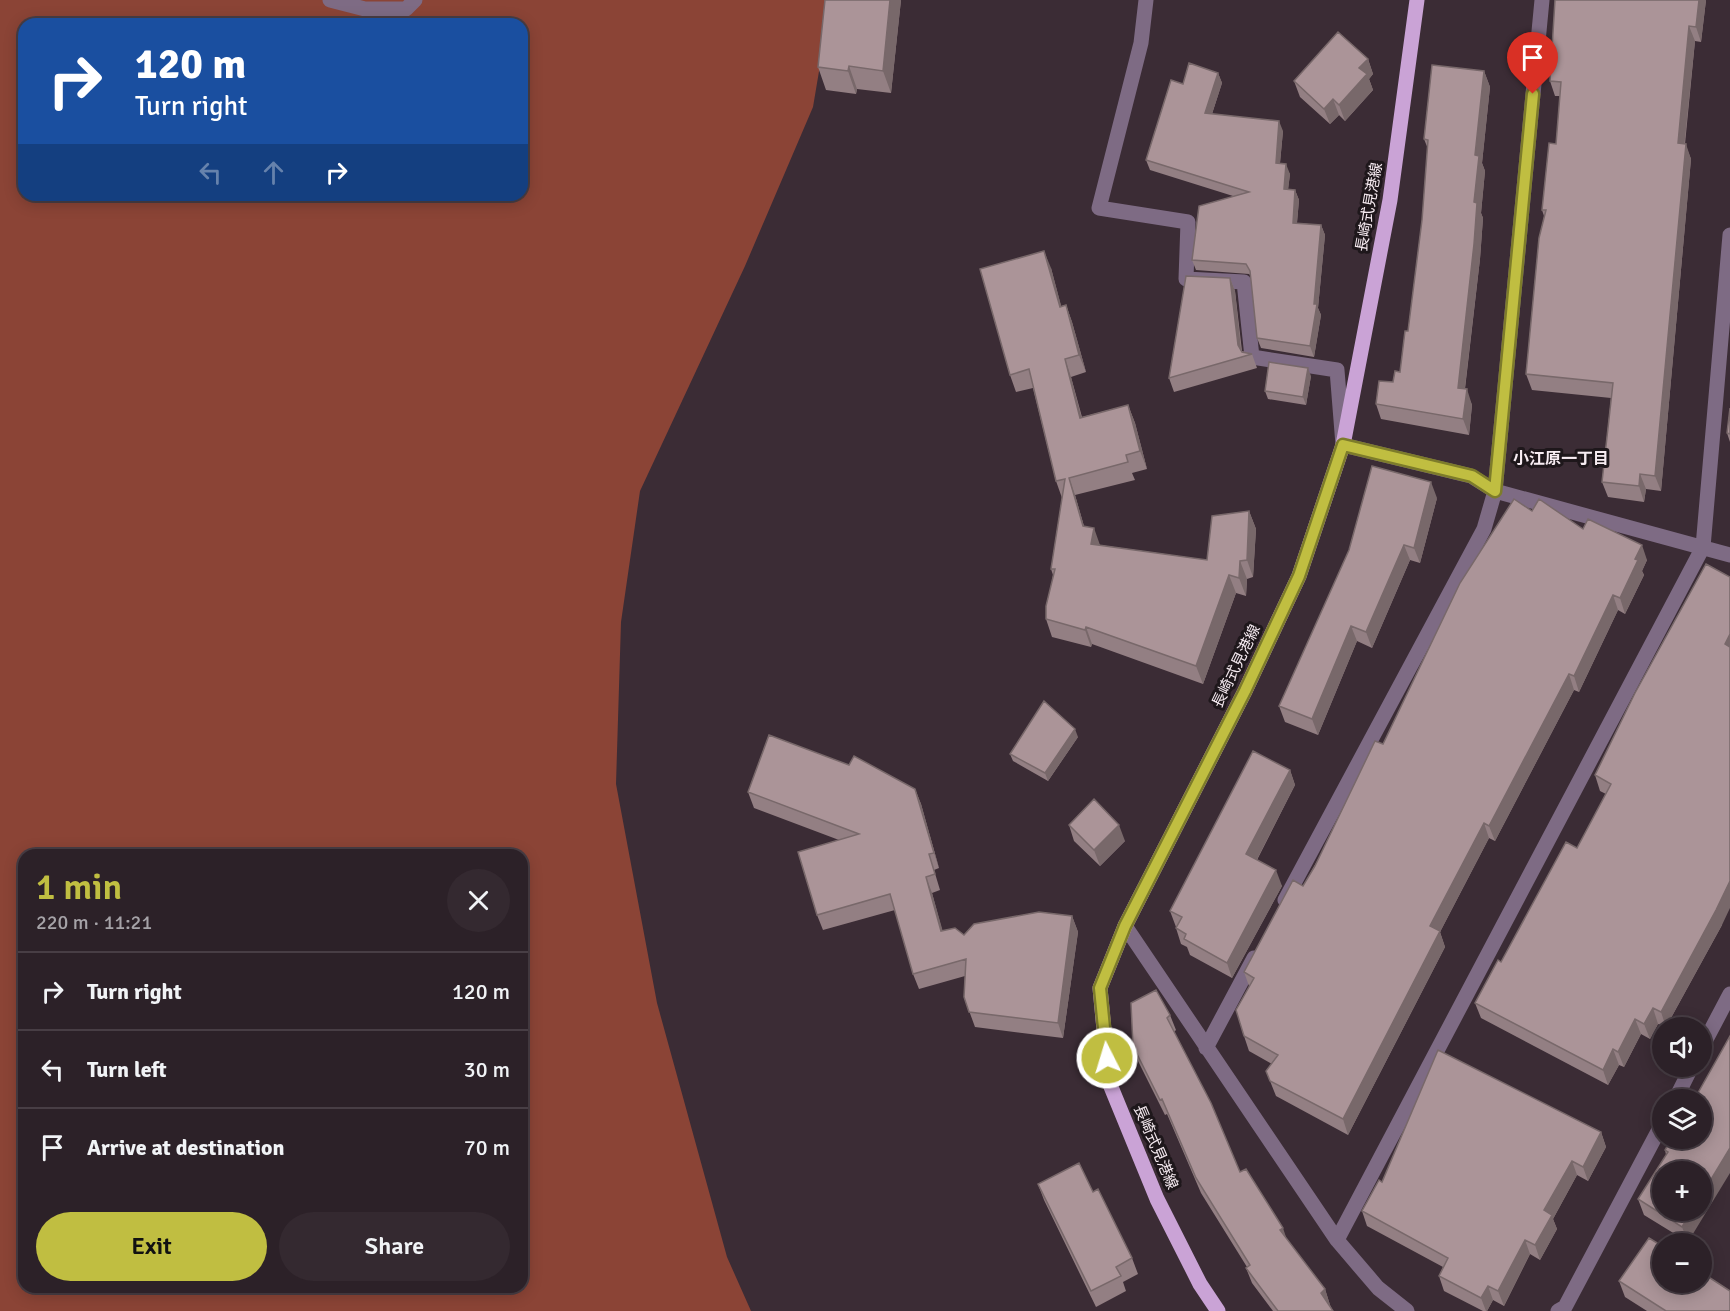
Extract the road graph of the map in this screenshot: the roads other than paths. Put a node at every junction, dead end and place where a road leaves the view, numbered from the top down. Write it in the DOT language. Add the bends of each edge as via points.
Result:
graph roads {
  1 [pos="330,0"];
  2 [pos="415,0"];
  3 [pos="1146,0"];
  4 [pos="1417,0"];
  5 [pos="1542,0"];
  6 [pos="1730,236"];
  7 [pos="1343,445"];
  8 [pos="1495,491"];
  9 [pos="1703,547"];
  10 [pos="1730,555"];
  11 [pos="1278,914"];
  12 [pos="1125,926"];
  13 [pos="1261,945"];
  14 [pos="1730,994"];
  15 [pos="1712,1028"];
  16 [pos="1206,1048"];
  17 [pos="1652,1143"];
  18 [pos="1337,1240"];
  19 [pos="1218,1311"];
  20 [pos="1407,1311"];
  21 [pos="1558,1311"];
  1 -- 2 [label="street" via="365,9 406,9"];
  3 -- 7 [label="street" via="1141,43 1099,208 1188,222 1186,279 1244,282 1252,357 1337,370"];
  4 -- 7 [label="main road, 長崎式見港線" via="1390,200"];
  5 -- 8 [label="street"];
  6 -- 9 [label="street"];
  7 -- 8 [label="street" via="1472,476"];
  7 -- 12 [label="main road, 長崎式見港線" via="1299,576"];
  8 -- 9 [label="street"];
  8 -- 11 [label="street" via="1484,529"];
  9 -- 10 [label="street"];
  9 -- 18 [label="street"];
  12 -- 16 [label="street"];
  12 -- 19 [label="main road, 長崎式見港線" via="1100,988 1109,1082 1157,1199"];
  13 -- 16 [label="street"];
  14 -- 15 [label="street"];
  16 -- 18 [label="street"];
  17 -- 21 [label="street" via="1565,1307"];
  18 -- 20 [label="street" via="1378,1288"];
}
